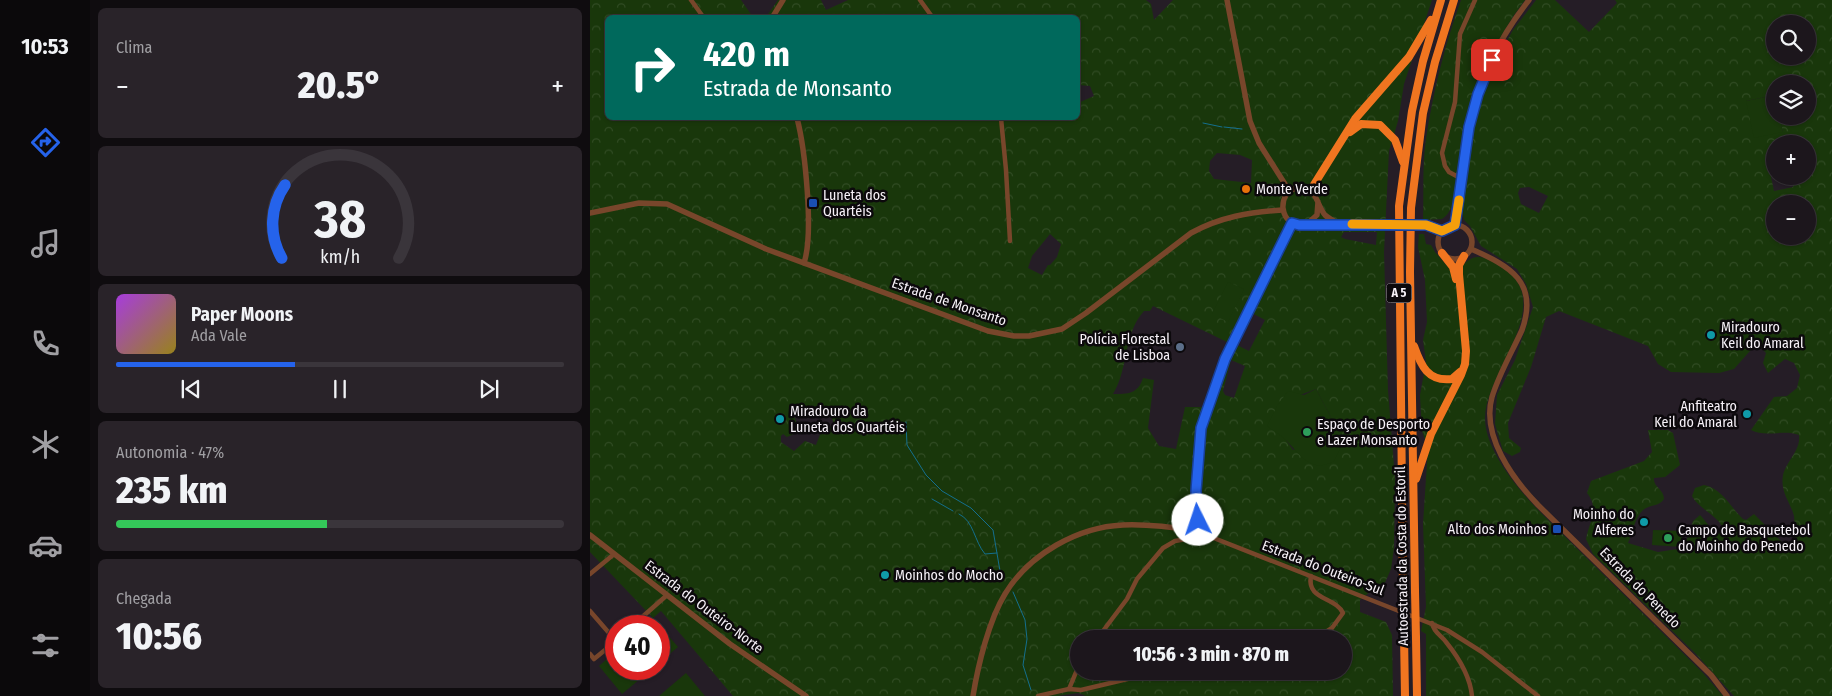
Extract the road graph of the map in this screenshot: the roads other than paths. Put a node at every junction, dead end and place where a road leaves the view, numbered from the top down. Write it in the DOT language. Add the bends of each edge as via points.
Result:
graph roads {
  1 [pos="691,0"];
  2 [pos="783,0"];
  3 [pos="920,0"];
  4 [pos="1228,0"];
  5 [pos="1441,0"];
  6 [pos="1454,0"];
  7 [pos="1475,0"];
  8 [pos="1529,0"];
  9 [pos="702,15"];
  10 [pos="774,15"];
  11 [pos="931,15"];
  12 [pos="797,120"];
  13 [pos="1001,120"];
  14 [pos="1344,137"];
  15 [pos="1404,163"];
  16 [pos="1462,179"];
  17 [pos="1310,191"];
  18 [pos="1290,192"];
  19 [pos="1318,202"];
  20 [pos="1282,210"];
  21 [pos="590,213"];
  22 [pos="1292,223"];
  23 [pos="1339,224"];
  24 [pos="1302,225"];
  25 [pos="1399,225"];
  26 [pos="1455,225"];
  27 [pos="1442,231"];
  28 [pos="1010,241"];
  29 [pos="1470,248"];
  30 [pos="1442,252"];
  31 [pos="1464,256"];
  32 [pos="804,263"];
  33 [pos="1411,339"];
  34 [pos="1414,486"];
  35 [pos="1196,531"];
  36 [pos="590,535"];
  37 [pos="613,555"];
  38 [pos="590,574"];
  39 [pos="1311,576"];
  40 [pos="666,596"];
  41 [pos="590,611"];
  42 [pos="644,615"];
  43 [pos="1432,623"];
  44 [pos="605,628"];
  45 [pos="1104,630"];
  46 [pos="1329,630"];
  47 [pos="605,650"];
  48 [pos="590,654"];
  49 [pos="1073,680"];
  50 [pos="1123,680"];
  51 [pos="1069,689"];
  52 [pos="806,696"];
  53 [pos="973,696"];
  54 [pos="1038,696"];
  55 [pos="1405,696"];
  56 [pos="1417,696"];
  57 [pos="1472,696"];
  58 [pos="1538,696"];
  59 [pos="1727,696"];
  1 -- 9 [label="street"];
  2 -- 10 [label="street"];
  3 -- 11 [label="street"];
  4 -- 18 [label="street" via="1250,121 1259,143"];
  5 -- 14 [label="highway" via="1409,57 1364,107"];
  5 -- 15 [label="highway, Autoestrada da Costa do Estoril / A 5" via="1423,61"];
  6 -- 33 [label="highway, Autoestrada da Costa do Estoril / A 5" via="1434,62 1415,164 1411,218"];
  7 -- 16 [label="street" via="1460,34 1455,102 1442,153 1449,172"];
  8 -- 16 [label="street" via="1504,35 1478,94 1469,127"];
  12 -- 32 [label="street" via="803,145 808,224 808,250"];
  13 -- 28 [label="street"];
  14 -- 15 [label="highway" via="1362,124 1380,125 1395,140"];
  14 -- 17 [label="highway"];
  15 -- 25 [label="highway, Autoestrada da Costa do Estoril / A 5"];
  16 -- 26 [label="street"];
  17 -- 18 [label="street" via="1300,188"];
  17 -- 19 [label="street"];
  18 -- 20 [label="street"];
  19 -- 23 [label="street" via="1325,215"];
  19 -- 24 [label="street" via="1319,211 1314,219"];
  20 -- 22 [label="street"];
  20 -- 32 [label="street, Estrada de Monsanto" via="1246,213 1205,226 1191,233 1070,324 1029,336 991,332"];
  21 -- 32 [label="street, Estrada de Monsanto" via="639,203 667,204 752,244"];
  22 -- 24 [label="street"];
  22 -- 35 [label="street" via="1225,359 1201,428"];
  23 -- 24 [label="street"];
  23 -- 25 [label="street, bridge"];
  25 -- 27 [label="street, bridge" via="1426,225"];
  25 -- 55 [label="highway, Autoestrada da Costa do Estoril / A 5, bridge"];
  26 -- 27 [label="street"];
  26 -- 29 [label="street" via="1469,232 1472,238"];
  27 -- 30 [label="street" via="1438,244"];
  29 -- 31 [label="street"];
  29 -- 59 [label="street, Estrada do Penedo" via="1510,268 1519,279 1527,300 1526,319 1491,404 1490,424 1505,461 1538,505 1711,675"];
  30 -- 31 [label="street" via="1450,258"];
  30 -- 33 [label="highway" via="1456,276 1463,350 1460,372 1452,379 1433,378 1424,371"];
  31 -- 34 [label="highway" via="1459,274 1466,351 1464,364 1431,434"];
  33 -- 34 [label="highway, Autoestrada da Costa do Estoril / A 5"];
  34 -- 56 [label="highway, Autoestrada da Costa do Estoril / A 5, bridge"];
  35 -- 39 [label="street, Estrada do Outeiro-Sul"];
  35 -- 45 [label="street" via="1192,538 1163,548 1137,579 1127,599"];
  35 -- 53 [label="street" via="1151,525 1107,527 1065,540 1046,553 1013,583 1002,598"];
  36 -- 37 [label="street, Estrada do Outeiro-Norte"];
  37 -- 38 [label="street"];
  37 -- 40 [label="street, Estrada do Outeiro-Norte"];
  39 -- 43 [label="street, Estrada do Outeiro-Sul"];
  39 -- 46 [label="street" via="1314,592 1343,613"];
  40 -- 42 [label="street"];
  40 -- 52 [label="street, Estrada do Outeiro-Norte"];
  41 -- 44 [label="street"];
  43 -- 57 [label="street" via="1434,631 1447,642 1462,665"];
  43 -- 58 [label="street, Estrada do Outeiro-Sul" via="1470,644"];
  47 -- 48 [label="street" via="594,659"];
  49 -- 51 [label="street"];
  50 -- 51 [label="street" via="1081,690"];
  51 -- 54 [label="street"];
}
